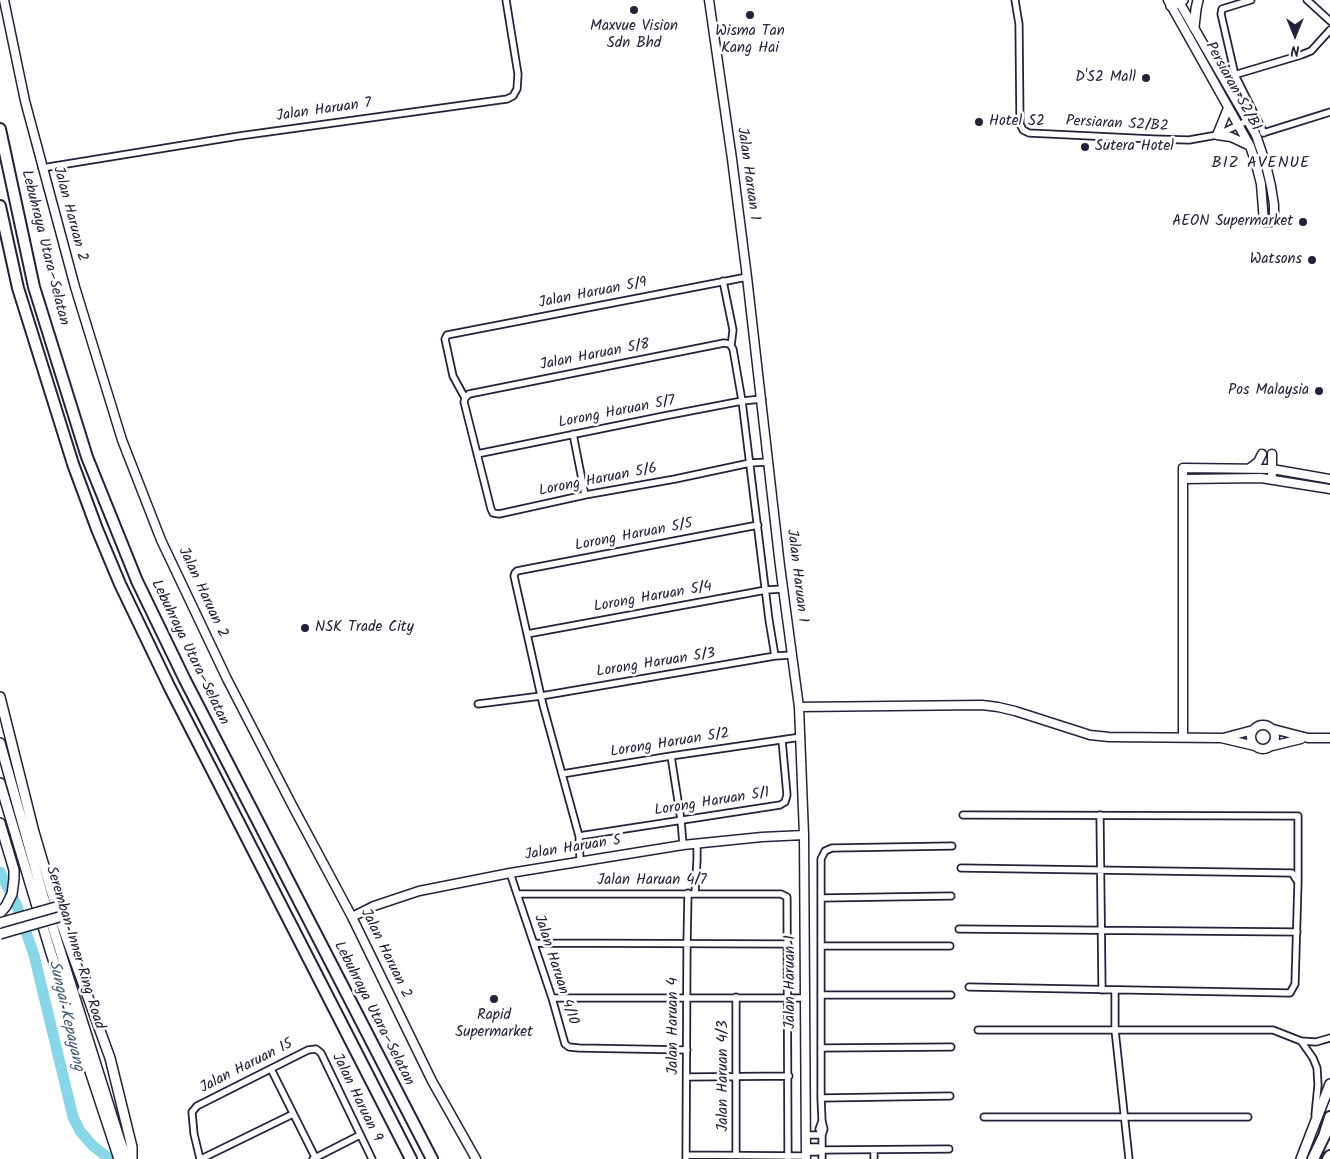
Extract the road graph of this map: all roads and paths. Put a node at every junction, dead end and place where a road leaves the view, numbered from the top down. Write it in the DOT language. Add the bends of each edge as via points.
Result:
graph roads {
  1 [pos="4,0"];
  2 [pos="506,0"];
  3 [pos="709,0"];
  4 [pos="1016,0"];
  5 [pos="1198,0"];
  6 [pos="1251,0"];
  7 [pos="1307,0"];
  8 [pos="1176,2"];
  9 [pos="1330,21"];
  10 [pos="1194,27"];
  11 [pos="1330,30"];
  12 [pos="1235,75"];
  13 [pos="1224,78"];
  14 [pos="1228,108"];
  15 [pos="1330,112"];
  16 [pos="1248,120"];
  17 [pos="1238,125"];
  18 [pos="0,129"];
  19 [pos="1264,133"];
  20 [pos="1256,134"];
  21 [pos="1217,135"];
  22 [pos="1250,146"];
  23 [pos="42,168"];
  24 [pos="0,206"];
  25 [pos="747,277"];
  26 [pos="724,281"];
  27 [pos="731,346"];
  28 [pos="465,398"];
  29 [pos="762,399"];
  30 [pos="742,401"];
  31 [pos="573,434"];
  32 [pos="477,454"];
  33 [pos="1262,454"];
  34 [pos="768,462"];
  35 [pos="750,463"];
  36 [pos="1250,468"];
  37 [pos="1261,469"];
  38 [pos="1272,469"];
  39 [pos="1286,472"];
  40 [pos="1261,478"];
  41 [pos="1183,479"];
  42 [pos="1272,479"];
  43 [pos="1330,479"];
  44 [pos="1330,489"];
  45 [pos="585,495"];
  46 [pos="758,525"];
  47 [pos="783,589"];
  48 [pos="766,590"];
  49 [pos="527,634"];
  50 [pos="792,655"];
  51 [pos="775,656"];
  52 [pos="541,696"];
  53 [pos="0,697"];
  54 [pos="478,704"];
  55 [pos="799,707"];
  56 [pos="1272,729"];
  57 [pos="1253,730"];
  58 [pos="1183,737"];
  59 [pos="800,738"];
  60 [pos="1221,738"];
  61 [pos="1308,738"];
  62 [pos="1330,738"];
  63 [pos="782,740"];
  64 [pos="0,743"];
  65 [pos="1255,746"];
  66 [pos="1272,746"];
  67 [pos="671,756"];
  68 [pos="562,774"];
  69 [pos="0,783"];
  70 [pos="963,815"];
  71 [pos="1100,816"];
  72 [pos="681,820"];
  73 [pos="0,823"];
  74 [pos="804,835"];
  75 [pos="579,836"];
  76 [pos="697,843"];
  77 [pos="683,845"];
  78 [pos="952,846"];
  79 [pos="580,861"];
  80 [pos="961,868"];
  81 [pos="1100,870"];
  82 [pos="510,873"];
  83 [pos="1298,882"];
  84 [pos="692,893"];
  85 [pos="517,894"];
  86 [pos="951,896"];
  87 [pos="821,898"];
  88 [pos="56,907"];
  89 [pos="0,913"];
  90 [pos="59,917"];
  91 [pos="352,917"];
  92 [pos="0,923"];
  93 [pos="960,929"];
  94 [pos="1101,930"];
  95 [pos="1297,932"];
  96 [pos="0,934"];
  97 [pos="534,943"];
  98 [pos="687,943"];
  99 [pos="788,944"];
  100 [pos="821,946"];
  101 [pos="950,946"];
  102 [pos="969,987"];
  103 [pos="1102,990"];
  104 [pos="1115,990"];
  105 [pos="821,995"];
  106 [pos="951,995"];
  107 [pos="736,997"];
  108 [pos="552,998"];
  109 [pos="687,998"];
  110 [pos="788,998"];
  111 [pos="805,998"];
  112 [pos="978,1030"];
  113 [pos="1115,1030"];
  114 [pos="1330,1038"];
  115 [pos="1301,1041"];
  116 [pos="951,1047"];
  117 [pos="821,1048"];
  118 [pos="316,1049"];
  119 [pos="687,1050"];
  120 [pos="271,1069"];
  121 [pos="736,1076"];
  122 [pos="789,1076"];
  123 [pos="687,1077"];
  124 [pos="1330,1084"];
  125 [pos="950,1096"];
  126 [pos="821,1098"];
  127 [pos="293,1114"];
  128 [pos="984,1117"];
  129 [pos="1124,1117"];
  130 [pos="1330,1117"];
  131 [pos="1248,1118"];
  132 [pos="1314,1122"];
  133 [pos="1328,1130"];
  134 [pos="360,1135"];
  135 [pos="806,1135"];
  136 [pos="822,1135"];
  137 [pos="116,1140"];
  138 [pos="949,1149"];
  139 [pos="822,1150"];
  140 [pos="874,1150"];
  141 [pos="806,1154"];
  142 [pos="736,1155"];
  143 [pos="686,1157"];
  144 [pos="788,1157"];
  145 [pos="119,1159"];
  146 [pos="127,1159"];
  147 [pos="132,1159"];
  148 [pos="200,1159"];
  149 [pos="315,1159"];
  150 [pos="372,1159"];
  151 [pos="411,1159"];
  152 [pos="432,1159"];
  153 [pos="476,1159"];
  154 [pos="822,1159"];
  155 [pos="874,1159"];
  156 [pos="1129,1159"];
  157 [pos="1300,1159"];
  158 [pos="1313,1159"];
  1 -- 23 [label="main road, Jalan Haruan 2"];
  2 -- 23 [label="street, Jalan Haruan 7" via="518,74 517,89 507,99 248,134"];
  3 -- 25 [label="main road, Jalan Haruan 1"];
  4 -- 21 [label="street, Persiaran S2/B2" via="1020,124 1023,130 1029,133 1153,140 1190,140"];
  5 -- 10 [label="main road"];
  6 -- 12 [label="street" via="1222,9"];
  7 -- 9 [label="street"];
  8 -- 10 [label="main road, Persiaran S2/B1"];
  8 -- 14 [label="main road, Persiaran S2/B1"];
  10 -- 13 [label="main road, Persiaran S2/B1"];
  11 -- 12 [label="street" via="1310,51"];
  12 -- 13 [label="street"];
  12 -- 19 [label="street"];
  13 -- 16 [label="main road, Persiaran S2/B1"];
  14 -- 17 [label="main road, Persiaran S2/B1"];
  14 -- 21 [label="main road"];
  15 -- 19 [label="street"];
  16 -- 17 [label="street, Persiaran S2/B2"];
  16 -- 20 [label="main road, Persiaran S2/B1"];
  17 -- 21 [label="street, Persiaran S2/B2"];
  17 -- 22 [label="main road, Persiaran S2/B1"];
  18 -- 152 [label="highway, Lebuhraya Utara–Selatan" via="34,286 87,457 137,581"];
  19 -- 20 [label="street"];
  20 -- 22 [label="main road, Persiaran S2/B1" via="1271,186 1274,221 1264,222 1260,184"];
  21 -- 22 [label="main road" via="1231,137"];
  23 -- 91 [label="main road, Jalan Haruan 2" via="122,440 162,540 227,679"];
  24 -- 151 [label="highway, Lebuhraya Utara–Selatan" via="18,288 73,464 120,584"];
  25 -- 26 [label="street, Jalan Haruan 5/9"];
  25 -- 29 [label="main road, Jalan Haruan 1"];
  26 -- 27 [label="street" via="733,330"];
  26 -- 28 [label="street, Jalan Haruan 5/9" via="447,335 453,376"];
  27 -- 28 [label="street, Jalan Haruan 5/8" via="724,343 469,394"];
  27 -- 30 [label="street"];
  28 -- 32 [label="street"];
  29 -- 30 [label="street, Lorong Haruan 5/7"];
  29 -- 34 [label="main road, Jalan Haruan 1"];
  30 -- 31 [label="street, Lorong Haruan 5/7"];
  30 -- 35 [label="street"];
  31 -- 32 [label="street, Lorong Haruan 5/7"];
  31 -- 45 [label="street"];
  32 -- 45 [label="street, Lorong Haruan 5/6" via="493,513"];
  33 -- 36 [label="main road"];
  34 -- 35 [label="street, Lorong Haruan 5/6"];
  34 -- 47 [label="main road, Jalan Haruan 1"];
  35 -- 45 [label="street, Lorong Haruan 5/6"];
  35 -- 46 [label="street"];
  36 -- 37 [label="main road"];
  36 -- 41 [label="main road" via="1183,468"];
  37 -- 38 [label="main road"];
  37 -- 40 [label="main road"];
  38 -- 39 [label="main road"];
  38 -- 39 [label="main road" via="1272,454 1278,466"];
  38 -- 42 [label="main road"];
  39 -- 43 [label="main road"];
  40 -- 41 [label="main road"];
  40 -- 42 [label="main road"];
  41 -- 58 [label="main road"];
  42 -- 44 [label="main road"];
  46 -- 48 [label="street"];
  46 -- 49 [label="street, Lorong Haruan 5/5" via="516,571 514,576"];
  47 -- 48 [label="street, Lorong Haruan 5/4"];
  47 -- 50 [label="main road, Jalan Haruan 1"];
  48 -- 49 [label="street, Lorong Haruan 5/4"];
  48 -- 51 [label="street"];
  49 -- 52 [label="street"];
  50 -- 51 [label="street, Lorong Haruan 5/3"];
  50 -- 55 [label="main road, Jalan Haruan 1"];
  51 -- 52 [label="street, Lorong Haruan 5/3"];
  52 -- 54 [label="street, Lorong Haruan 5/3"];
  52 -- 68 [label="street"];
  53 -- 88 [label="main road"];
  55 -- 58 [label="main road" via="982,705 1016,710 1090,735"];
  55 -- 59 [label="main road, Jalan Haruan 1"];
  56 -- 57 [label="main road" via="1263,725"];
  56 -- 61 [label="main road"];
  56 -- 66 [label="main road" via="1275,736"];
  57 -- 60 [label="main road"];
  57 -- 65 [label="main road" via="1251,740"];
  58 -- 60 [label="main road"];
  59 -- 63 [label="street, Lorong Haruan 5/2"];
  59 -- 74 [label="main road, Jalan Haruan 1"];
  60 -- 65 [label="main road"];
  61 -- 62 [label="main road"];
  61 -- 66 [label="main road"];
  63 -- 67 [label="street, Lorong Haruan 5/2"];
  63 -- 72 [label="street, Lorong Haruan 5/1" via="785,802"];
  64 -- 137 [label="main road, Seremban Inner Ring Road"];
  65 -- 66 [label="main road" via="1265,749"];
  67 -- 68 [label="street, Lorong Haruan 5/2"];
  67 -- 72 [label="street"];
  68 -- 75 [label="street"];
  69 -- 137 [label="main road, Seremban Inner Ring Road" via="50,950"];
  70 -- 71 [label="street"];
  71 -- 81 [label="street"];
  71 -- 83 [label="street" via="1298,816"];
  72 -- 75 [label="street, Lorong Haruan 5/1"];
  72 -- 77 [label="street"];
  73 -- 89 [label="main road" via="14,879 12,894"];
  74 -- 76 [label="main road, Jalan Haruan 5"];
  74 -- 111 [label="main road, Jalan Haruan 1"];
  75 -- 79 [label="street"];
  76 -- 77 [label="main road, Jalan Haruan 5"];
  76 -- 84 [label="street, Jalan Haruan 4" via="698,860"];
  77 -- 79 [label="main road, Jalan Haruan 5"];
  78 -- 87 [label="street" via="832,848 825,851 821,859"];
  79 -- 82 [label="main road, Jalan Haruan 5"];
  80 -- 81 [label="street"];
  81 -- 83 [label="street" via="1292,873"];
  81 -- 94 [label="street"];
  82 -- 85 [label="street, Jalan Haruan 4/10"];
  82 -- 91 [label="main road, Jalan Haruan 5" via="419,891"];
  83 -- 95 [label="street"];
  84 -- 85 [label="street, Jalan Haruan 4/7"];
  84 -- 98 [label="street, Jalan Haruan 4"];
  84 -- 99 [label="street, Jalan Haruan 4/7" via="781,894 787,897"];
  85 -- 97 [label="street, Jalan Haruan 4/10"];
  86 -- 87 [label="street"];
  87 -- 100 [label="street"];
  88 -- 90 [label="main road, bridge"];
  88 -- 92 [label="main road, bridge"];
  90 -- 96 [label="main road, bridge"];
  90 -- 147 [label="main road" via="110,1058 132,1147"];
  91 -- 153 [label="main road, Jalan Haruan 2" via="432,1081"];
  93 -- 94 [label="street"];
  94 -- 95 [label="street"];
  94 -- 103 [label="street"];
  95 -- 104 [label="street" via="1295,984 1290,993"];
  97 -- 98 [label="street"];
  97 -- 108 [label="street, Jalan Haruan 4/10"];
  98 -- 99 [label="street"];
  98 -- 109 [label="street, Jalan Haruan 4"];
  99 -- 110 [label="street"];
  100 -- 101 [label="street"];
  100 -- 105 [label="street"];
  102 -- 103 [label="street"];
  103 -- 104 [label="street"];
  104 -- 113 [label="street"];
  105 -- 106 [label="street"];
  105 -- 117 [label="street"];
  107 -- 109 [label="street"];
  107 -- 110 [label="street"];
  107 -- 121 [label="street, Jalan Haruan 4/3"];
  108 -- 109 [label="street"];
  108 -- 119 [label="street, Jalan Haruan 4/10" via="565,1044 569,1047"];
  109 -- 119 [label="street, Jalan Haruan 4"];
  110 -- 111 [label="street"];
  110 -- 122 [label="street"];
  111 -- 135 [label="main road, Jalan Haruan 1"];
  112 -- 113 [label="street"];
  113 -- 115 [label="street" via="1273,1030"];
  113 -- 129 [label="street"];
  114 -- 115 [label="street" via="1316,1042"];
  115 -- 132 [label="street" via="1316,1068 1318,1085"];
  116 -- 117 [label="street"];
  117 -- 126 [label="street"];
  118 -- 120 [label="street, Jalan Haruan 15"];
  118 -- 134 [label="street, Jalan Haruan 9" via="321,1053"];
  119 -- 123 [label="street, Jalan Haruan 4"];
  120 -- 127 [label="street"];
  120 -- 148 [label="street, Jalan Haruan 15" via="197,1106 192,1112"];
  121 -- 122 [label="street"];
  121 -- 123 [label="street"];
  121 -- 142 [label="street, Jalan Haruan 4/3"];
  122 -- 144 [label="street"];
  123 -- 143 [label="street, Jalan Haruan 4"];
  124 -- 132 [label="main road"];
  125 -- 126 [label="street"];
  126 -- 136 [label="street" via="819,1129"];
  127 -- 148 [label="street"];
  127 -- 149 [label="street"];
  128 -- 129 [label="street"];
  129 -- 131 [label="street"];
  129 -- 156 [label="street"];
  130 -- 133 [label="highway"];
  132 -- 157 [label="main road"];
  133 -- 158 [label="highway"];
  134 -- 149 [label="street"];
  134 -- 150 [label="street, Jalan Haruan 9"];
  135 -- 136 [label="street"];
  135 -- 141 [label="main road, Jalan Haruan 1"];
  136 -- 139 [label="street"];
  137 -- 145 [label="main road, Seremban Inner Ring Road"];
  137 -- 146 [label="main road, Seremban Inner Ring Road"];
  138 -- 140 [label="street"];
  139 -- 140 [label="street"];
  139 -- 141 [label="street" via="818,1147"];
  139 -- 154 [label="street"];
  140 -- 155 [label="street"];
  141 -- 144 [label="street"];
  142 -- 143 [label="street"];
  142 -- 144 [label="street"];
}
